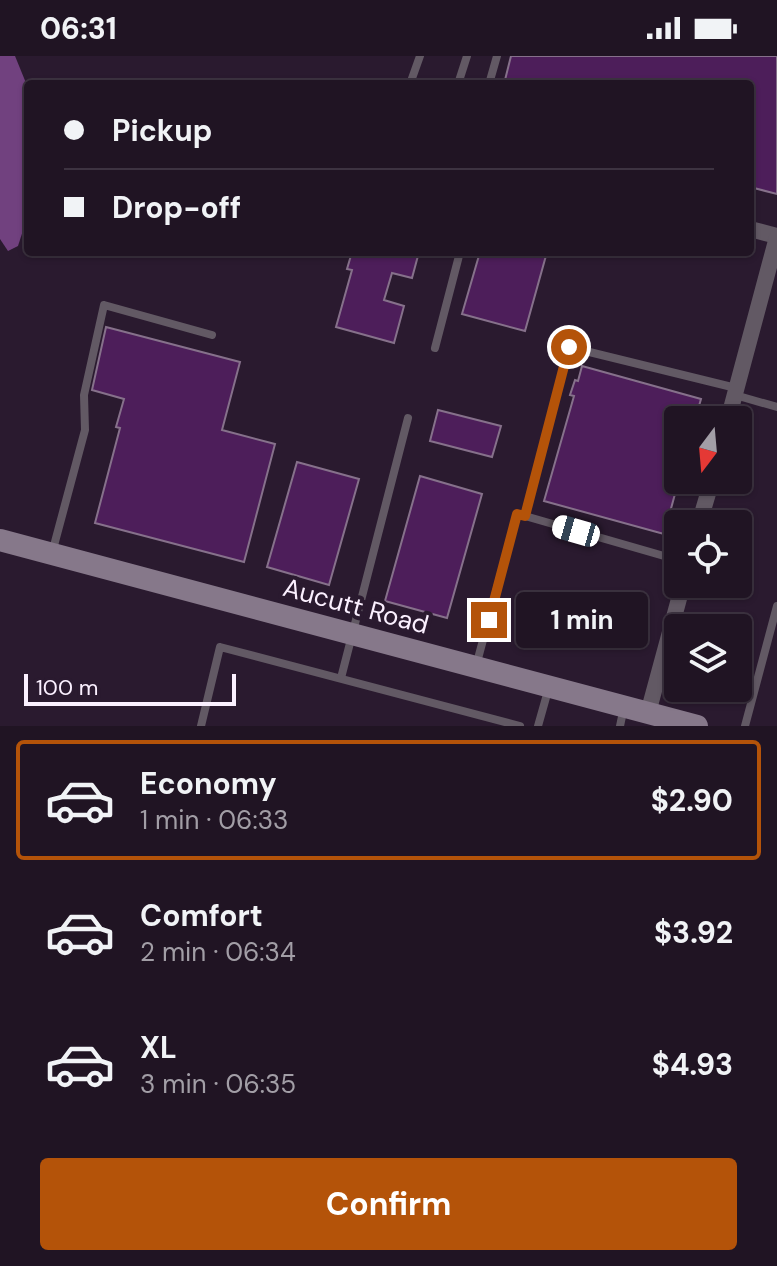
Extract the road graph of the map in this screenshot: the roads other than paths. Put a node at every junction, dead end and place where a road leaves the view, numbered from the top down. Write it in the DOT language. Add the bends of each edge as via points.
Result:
graph roads {
  1 [pos="420,56"];
  2 [pos="467,56"];
  3 [pos="497,56"];
  4 [pos="411,80"];
  5 [pos="459,80"];
  6 [pos="490,80"];
  7 [pos="754,230"];
  8 [pos="777,237"];
  9 [pos="459,256"];
  10 [pos="212,335"];
  11 [pos="435,348"];
  12 [pos="736,392"];
  13 [pos="732,406"];
  14 [pos="777,407"];
  15 [pos="408,418"];
  16 [pos="525,516"];
  17 [pos="0,540"];
  18 [pos="51,554"];
  19 [pos="664,556"];
  20 [pos="679,598"];
  21 [pos="777,606"];
  22 [pos="352,634"];
  23 [pos="476,667"];
  24 [pos="341,678"];
  25 [pos="549,687"];
  26 [pos="648,713"];
  27 [pos="622,716"];
  28 [pos="201,726"];
  29 [pos="520,726"];
  30 [pos="538,726"];
  31 [pos="697,726"];
  32 [pos="745,726"];
  1 -- 4 [label="lane"];
  2 -- 5 [label="lane"];
  3 -- 6 [label="lane"];
  7 -- 8 [label="street"];
  8 -- 12 [label="street"];
  9 -- 11 [label="lane"];
  10 -- 18 [label="lane" via="104,305 84,395 85,430"];
  12 -- 13 [label="street"];
  12 -- 14 [label="lane"];
  12 -- 16 [label="lane" via="569,347"];
  15 -- 22 [label="lane"];
  16 -- 19 [label="lane"];
  16 -- 23 [label="lane" via="517,514"];
  17 -- 18 [label="street, Aucutt Road"];
  18 -- 22 [label="street, Aucutt Road"];
  20 -- 26 [label="street"];
  21 -- 32 [label="lane"];
  22 -- 23 [label="street, Aucutt Road"];
  22 -- 24 [label="lane"];
  23 -- 25 [label="street, Aucutt Road"];
  24 -- 28 [label="lane" via="220,647"];
  24 -- 29 [label="lane"];
  25 -- 27 [label="street, Aucutt Road"];
  25 -- 30 [label="lane"];
  26 -- 27 [label="street, Aucutt Road"];
  26 -- 31 [label="street, Aucutt Road"];
}
